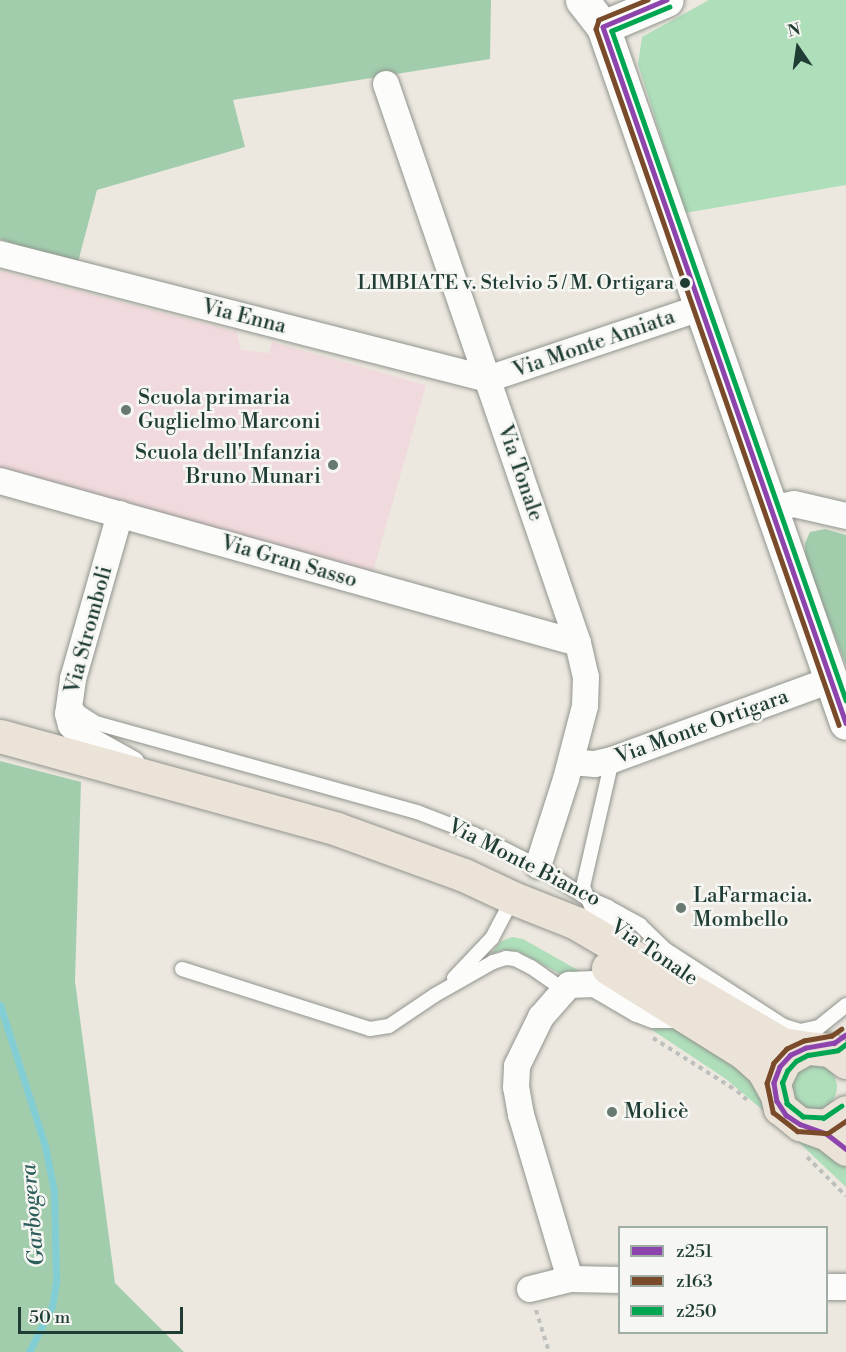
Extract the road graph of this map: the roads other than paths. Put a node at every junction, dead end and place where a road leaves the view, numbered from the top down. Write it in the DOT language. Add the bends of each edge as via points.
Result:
graph roads {
  1 [pos="582,0"];
  2 [pos="668,0"];
  3 [pos="603,27"];
  4 [pos="386,84"];
  5 [pos="0,254"];
  6 [pos="700,308"];
  7 [pos="488,379"];
  8 [pos="0,481"];
  9 [pos="770,508"];
  10 [pos="120,514"];
  11 [pos="846,516"];
  12 [pos="578,643"];
  13 [pos="831,680"];
  14 [pos="70,700"];
  15 [pos="846,723"];
  16 [pos="14,740"];
  17 [pos="612,760"];
  18 [pos="571,762"];
  19 [pos="149,776"];
  20 [pos="538,866"];
  21 [pos="585,897"];
  22 [pos="513,898"];
  23 [pos="182,969"];
  24 [pos="563,989"];
  25 [pos="435,995"];
  26 [pos="846,1005"];
  27 [pos="684,1015"];
  28 [pos="751,1027"];
  29 [pos="846,1035"];
  30 [pos="810,1047"];
  31 [pos="846,1062"];
  32 [pos="763,1099"];
  33 [pos="846,1112"];
  34 [pos="804,1138"];
  35 [pos="846,1149"];
  36 [pos="570,1279"];
  37 [pos="618,1280"];
  38 [pos="828,1287"];
  39 [pos="846,1287"];
  40 [pos="530,1289"];
  1 -- 3 [label="street"];
  2 -- 3 [label="street"];
  3 -- 6 [label="street"];
  4 -- 7 [label="street, Via Tonale"];
  5 -- 7 [label="street, Via Enna"];
  6 -- 7 [label="street, Via Monte Amiata"];
  6 -- 9 [label="street"];
  7 -- 12 [label="street, Via Tonale"];
  8 -- 10 [label="street, Via Gran Sasso"];
  9 -- 11 [label="street" via="794,504"];
  9 -- 13 [label="street"];
  10 -- 12 [label="street, Via Gran Sasso"];
  10 -- 14 [label="street, Via Stromboli"];
  12 -- 18 [label="street, Via Tonale" via="586,677 585,706"];
  13 -- 15 [label="street"];
  13 -- 17 [label="street, Via Monte Ortigara"];
  14 -- 19 [label="street, Via Stromboli" via="71,725 82,736"];
  14 -- 20 [label="lane, Via Monte Bianco" via="79,712 96,723 417,812 474,834"];
  16 -- 19 [label="main road, Via Monte Bianco"];
  17 -- 18 [label="street, Via Monte Ortigara" via="595,764"];
  17 -- 21 [label="lane" via="584,875"];
  18 -- 20 [label="street, Via Tonale"];
  19 -- 22 [label="main road, Via Monte Bianco" via="348,833 464,875"];
  20 -- 21 [label="lane, Via Monte Bianco"];
  21 -- 26 [label="lane, Via Monte Bianco" via="640,926 666,950 784,1026 800,1031 819,1027"];
  21 -- 28 [label="lane, Via Tonale" via="593,911 741,1012"];
  22 -- 25 [label="lane" via="492,938"];
  22 -- 27 [label="main road, Via Monte Bianco" via="551,933"];
  22 -- 28 [label="main road, Via Monte Bianco" via="576,923"];
  23 -- 25 [label="lane" via="370,1029 389,1026"];
  24 -- 25 [label="lane" via="515,959 506,958"];
  24 -- 27 [label="street" via="582,982 595,984 654,1015"];
  24 -- 36 [label="street" via="531,1036 517,1066 516,1087"];
  27 -- 32 [label="main road, Via Monte Bianco" via="744,1053 763,1070"];
  28 -- 30 [label="main road, Via Monte Bianco" via="782,1044"];
  29 -- 30 [label="street" via="829,1046"];
  30 -- 31 [label="main road, Via Monte Bianco" via="830,1050"];
  30 -- 32 [label="main road" via="791,1054"];
  32 -- 34 [label="main road, Via Monte Bianco" via="786,1115"];
  33 -- 34 [label="main road" via="834,1123"];
  34 -- 35 [label="main road" via="827,1134"];
  36 -- 37 [label="street"];
  36 -- 40 [label="street"];
  38 -- 39 [label="street"];
}
